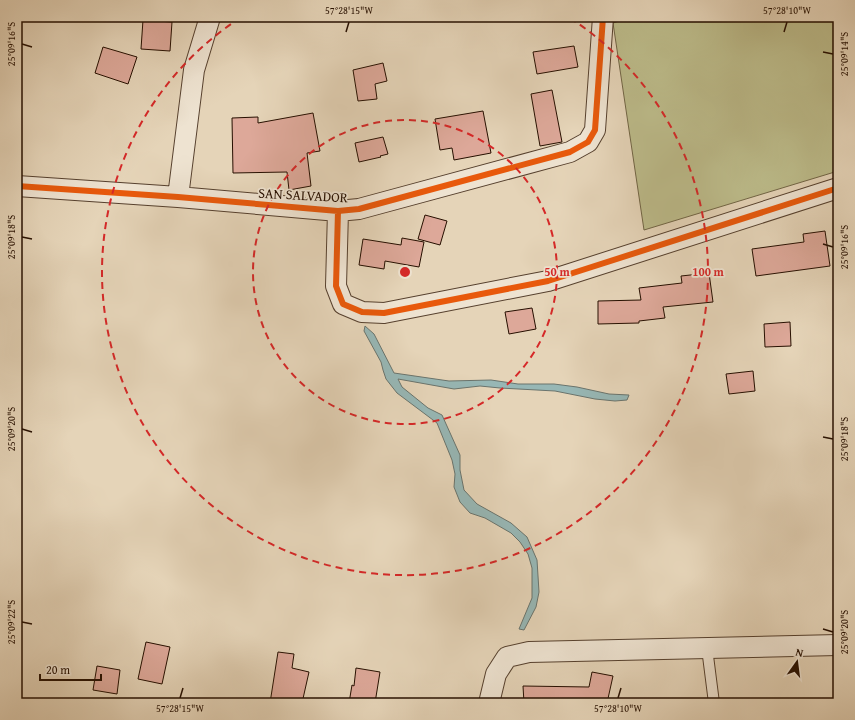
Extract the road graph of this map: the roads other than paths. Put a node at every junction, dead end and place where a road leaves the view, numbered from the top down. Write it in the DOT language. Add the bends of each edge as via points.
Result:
graph roads {
  1 [pos="210,17"];
  2 [pos="603,17"];
  3 [pos="17,186"];
  4 [pos="838,188"];
  5 [pos="178,197"];
  6 [pos="338,212"];
  7 [pos="838,646"];
  8 [pos="707,648"];
  9 [pos="489,703"];
  10 [pos="714,703"];
  1 -- 5 [label="street" via="194,70"];
  2 -- 6 [label="street, SAN SALVADOR" via="596,130 588,142 570,152 359,209"];
  3 -- 5 [label="street, SAN SALVADOR"];
  4 -- 6 [label="street" via="548,282 384,313 362,312 343,304 336,286"];
  5 -- 6 [label="street, SAN SALVADOR"];
  7 -- 8 [label="street"];
  8 -- 9 [label="street" via="529,652 508,657 496,674"];
  8 -- 10 [label="lane"];
}
